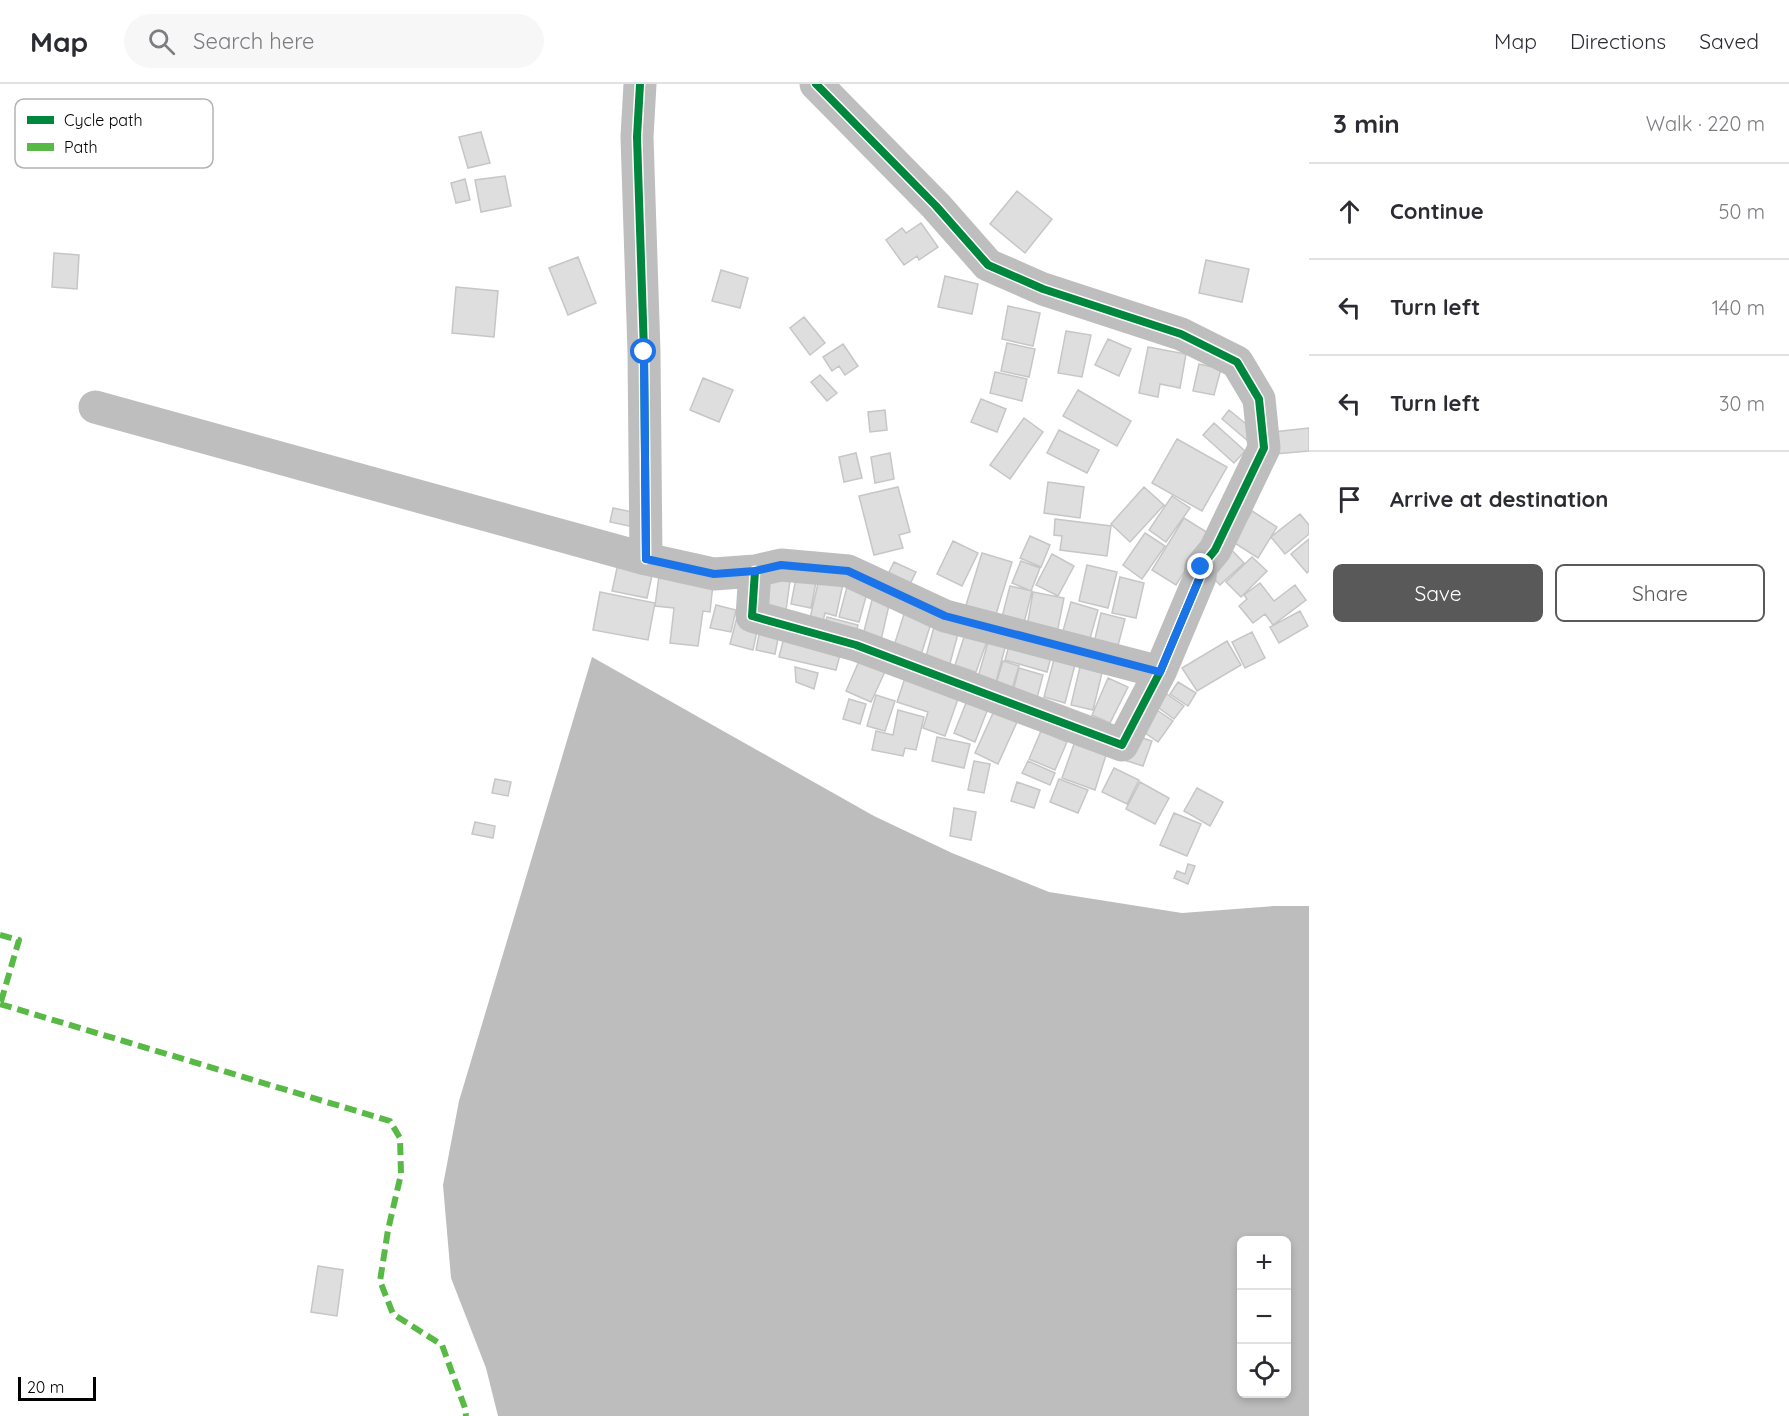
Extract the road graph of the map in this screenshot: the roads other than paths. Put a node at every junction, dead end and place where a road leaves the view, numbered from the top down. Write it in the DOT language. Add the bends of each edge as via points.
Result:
graph roads {
  1 [pos="640,84"];
  2 [pos="816,84"];
  3 [pos="95,407"];
  4 [pos="646,559"];
  5 [pos="755,571"];
  6 [pos="1160,672"];
  1 -- 4 [label="street" via="637,137"];
  2 -- 6 [label="street" via="936,206 988,266 1182,334 1237,362 1259,399 1264,448 1215,550 1201,567"];
  3 -- 4 [label="street"];
  4 -- 5 [label="street" via="714,574"];
  5 -- 6 [label="street" via="781,565 848,571 945,616"];
  5 -- 6 [label="street" via="752,616 856,645 1122,745"];
}
